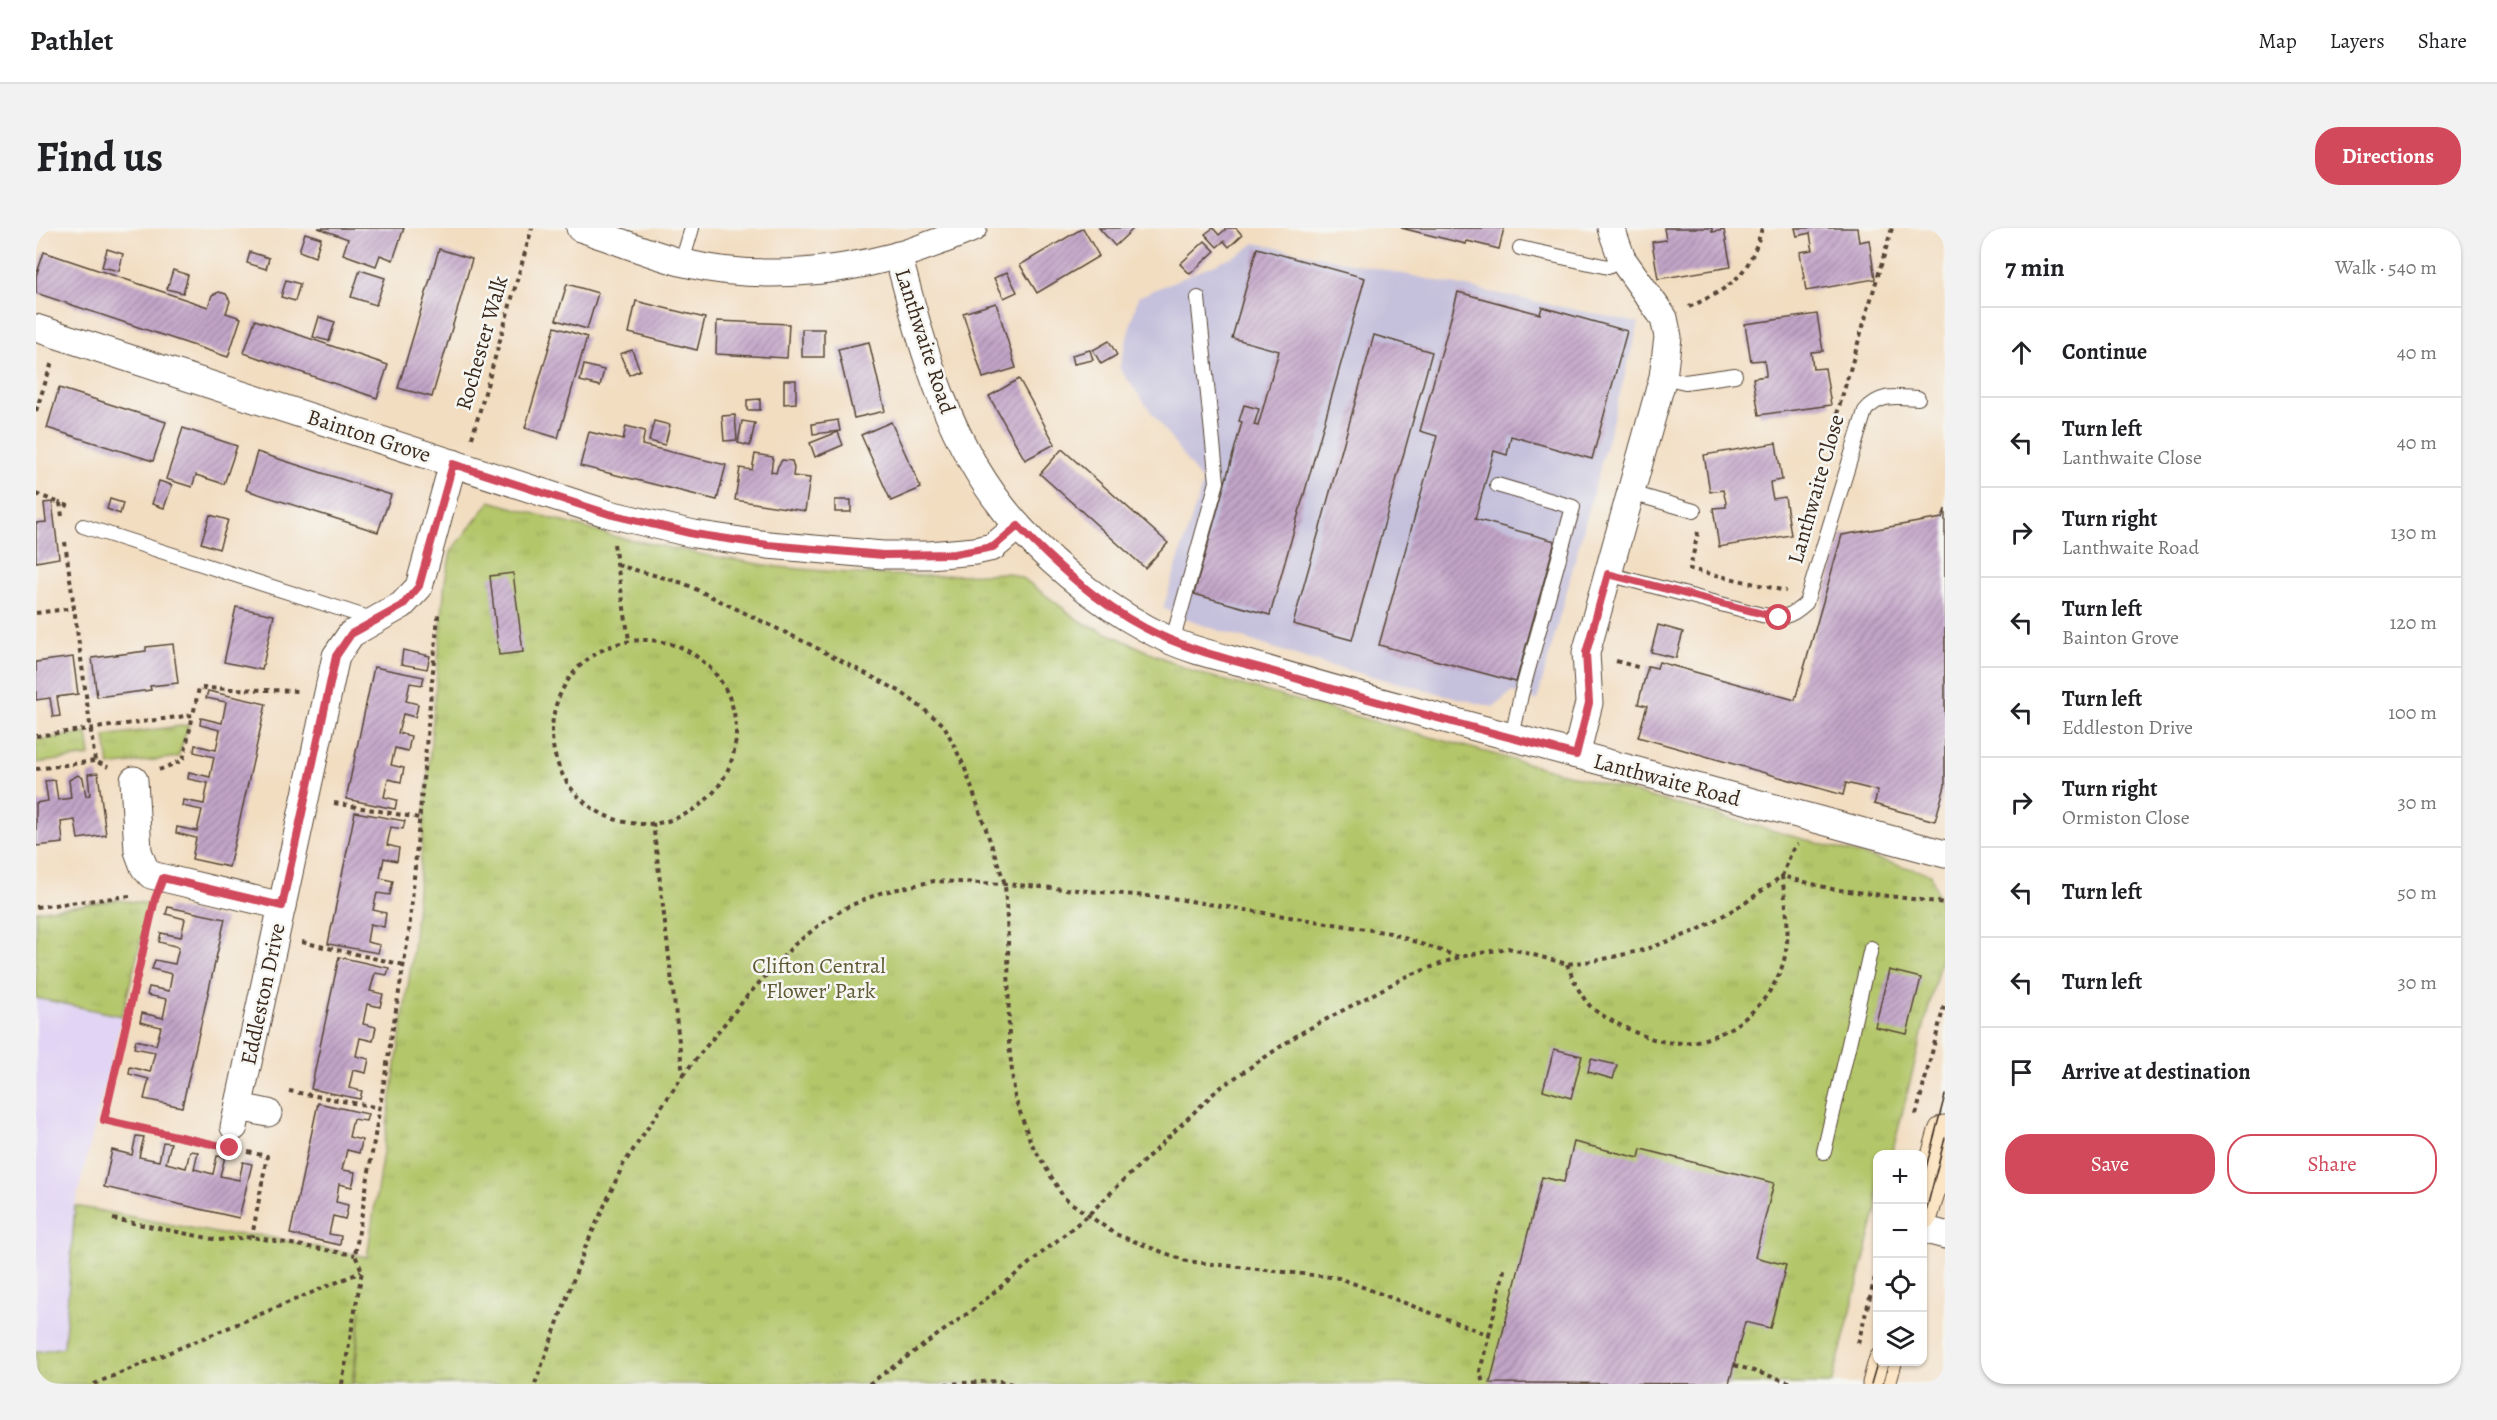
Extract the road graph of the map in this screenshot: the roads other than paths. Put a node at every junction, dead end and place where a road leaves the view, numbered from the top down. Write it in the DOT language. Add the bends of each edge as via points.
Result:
graph roads {
  1 [pos="580,228"];
  2 [pos="692,228"];
  3 [pos="973,228"];
  4 [pos="1611,228"];
  5 [pos="1520,248"];
  6 [pos="898,255"];
  7 [pos="1622,259"];
  8 [pos="682,262"];
  9 [pos="1198,298"];
  10 [pos="48,332"];
  11 [pos="1735,375"];
  12 [pos="1663,377"];
  13 [pos="1918,398"];
  14 [pos="459,465"];
  15 [pos="1497,485"];
  16 [pos="1631,493"];
  17 [pos="1694,511"];
  18 [pos="83,526"];
  19 [pos="1018,526"];
  20 [pos="1608,574"];
  21 [pos="375,620"];
  22 [pos="1172,642"];
  23 [pos="1512,737"];
  24 [pos="1576,755"];
  25 [pos="134,780"];
  26 [pos="1945,855"];
  27 [pos="282,906"];
  28 [pos="1870,948"];
  29 [pos="268,1113"];
  30 [pos="1945,1132"];
  31 [pos="1824,1152"];
  32 [pos="1925,1204"];
  33 [pos="1927,1230"];
  34 [pos="1945,1235"];
  35 [pos="1870,1357"];
  36 [pos="1879,1384"];
  1 -- 8 [label="street"];
  2 -- 8 [label="lane"];
  3 -- 6 [label="street"];
  4 -- 7 [label="street"];
  5 -- 7 [label="lane" via="1608,267"];
  6 -- 8 [label="street" via="832,268 767,272"];
  6 -- 19 [label="street, Lanthwaite Road" via="921,344 942,402 987,488"];
  7 -- 12 [label="street" via="1664,318 1668,337"];
  9 -- 22 [label="lane" via="1217,482"];
  10 -- 14 [label="street, Bainton Grove"];
  11 -- 12 [label="lane" via="1685,382"];
  12 -- 16 [label="street"];
  13 -- 20 [label="lane" via="1882,398 1865,411 1806,603 1794,614 1779,618 1762,615"];
  14 -- 19 [label="street, Bainton Grove" via="609,514 694,534 768,545 929,555 993,547"];
  14 -- 21 [label="street, Eddleston Drive" via="419,586 402,606"];
  15 -- 23 [label="lane" via="1573,507"];
  16 -- 17 [label="lane"];
  16 -- 20 [label="street"];
  18 -- 21 [label="lane"];
  19 -- 22 [label="street, Lanthwaite Road" via="1047,556 1112,608"];
  20 -- 24 [label="street" via="1586,653 1589,703"];
  21 -- 27 [label="street, Eddleston Drive" via="351,634 336,656"];
  22 -- 23 [label="street, Lanthwaite Road"];
  23 -- 24 [label="street, Lanthwaite Road"];
  24 -- 26 [label="street, Lanthwaite Road"];
  25 -- 27 [label="street" via="140,859 159,888"];
  27 -- 29 [label="street, Eddleston Drive" via="235,1122"];
  28 -- 31 [label="lane"];
  30 -- 32 [label="street"];
  33 -- 34 [label="street"];
  35 -- 36 [label="street"];
}
